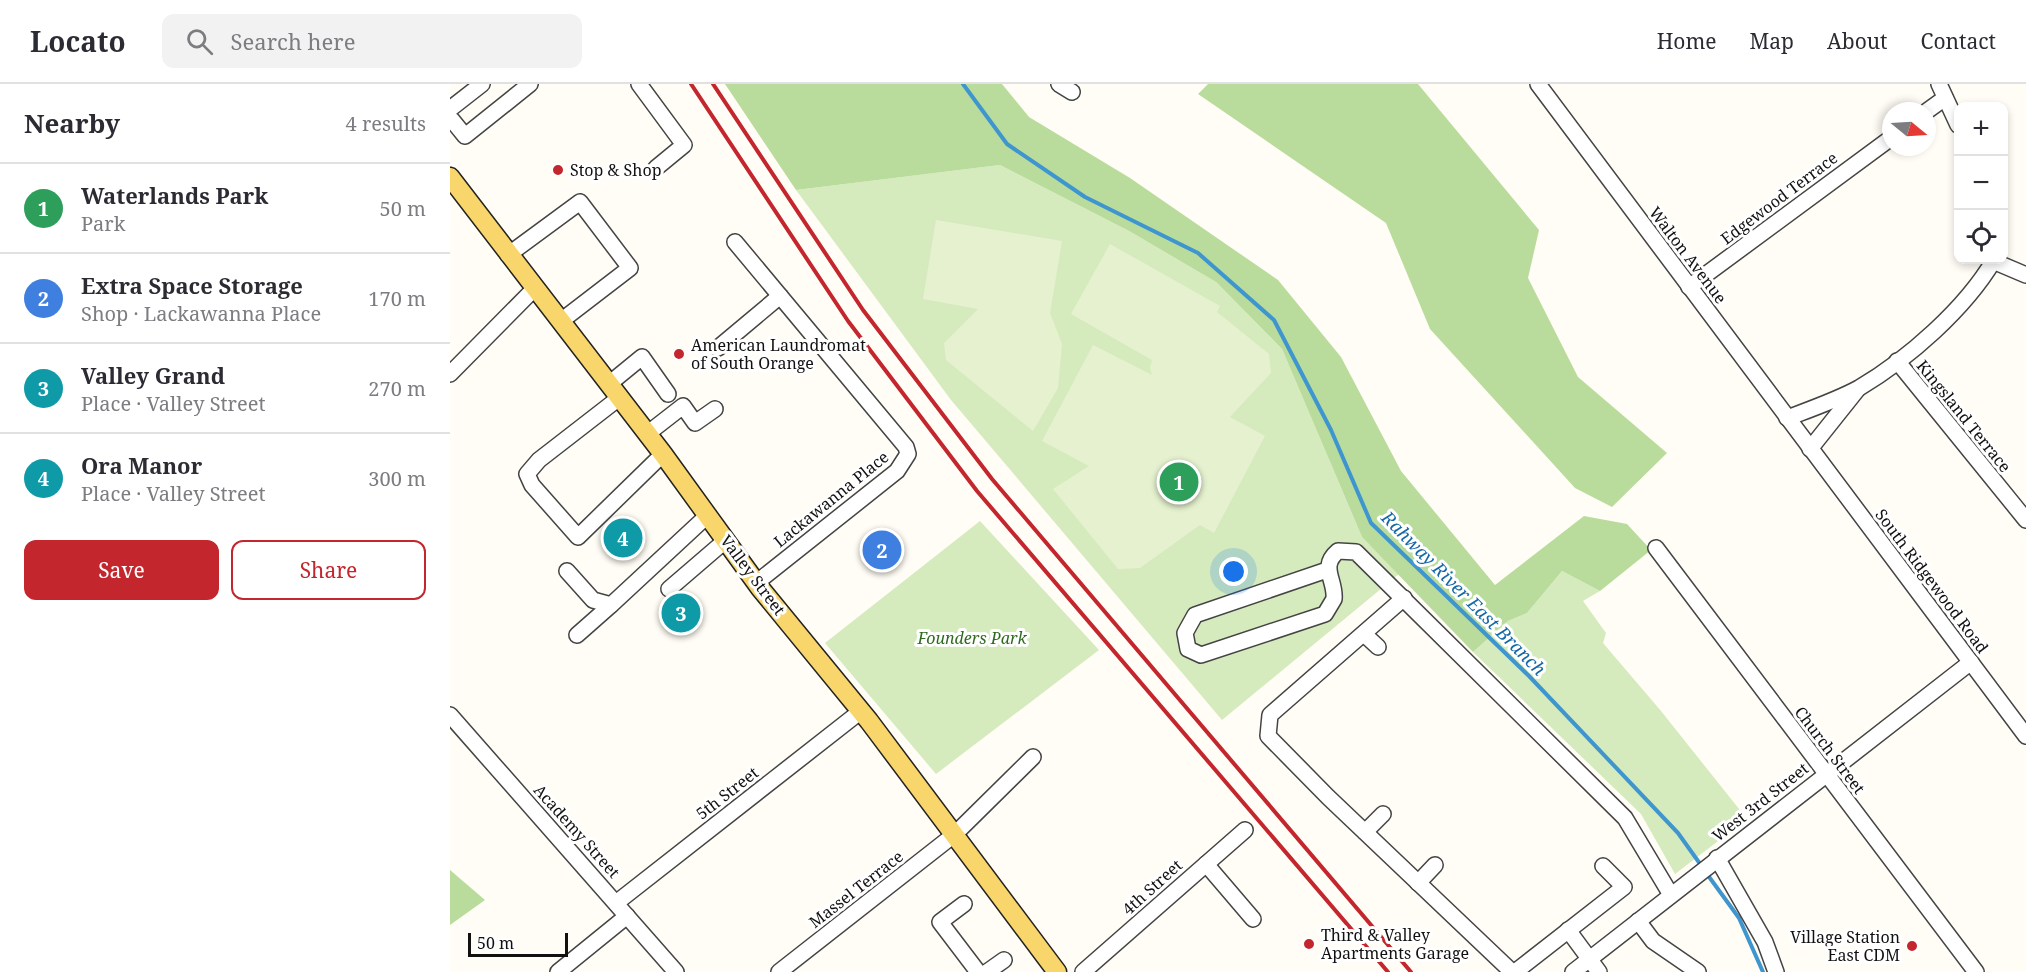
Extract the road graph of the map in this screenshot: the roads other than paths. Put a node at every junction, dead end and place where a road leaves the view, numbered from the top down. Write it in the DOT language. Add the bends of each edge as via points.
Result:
graph roads {
  1 [pos="482,84"];
  2 [pos="530,84"];
  3 [pos="639,84"];
  4 [pos="1538,84"];
  5 [pos="1942,91"];
  6 [pos="451,114"];
  7 [pos="1954,115"];
  8 [pos="1882,145"];
  9 [pos="656,168"];
  10 [pos="450,177"];
  11 [pos="735,242"];
  12 [pos="508,255"];
  13 [pos="1990,264"];
  14 [pos="2002,264"];
  15 [pos="2026,275"];
  16 [pos="1689,287"];
  17 [pos="535,288"];
  18 [pos="780,297"];
  19 [pos="561,321"];
  20 [pos="718,348"];
  21 [pos="1898,362"];
  22 [pos="450,374"];
  23 [pos="1858,388"];
  24 [pos="614,391"];
  25 [pos="668,394"];
  26 [pos="715,409"];
  27 [pos="1787,418"];
  28 [pos="647,434"];
  29 [pos="1810,448"];
  30 [pos="663,454"];
  31 [pos="708,515"];
  32 [pos="2026,520"];
  33 [pos="726,540"];
  34 [pos="1656,548"];
  35 [pos="1328,570"];
  36 [pos="567,572"];
  37 [pos="756,583"];
  38 [pos="669,589"];
  39 [pos="1404,598"];
  40 [pos="611,605"];
  41 [pos="1364,634"];
  42 [pos="577,635"];
  43 [pos="1378,647"];
  44 [pos="1971,662"];
  45 [pos="861,711"];
  46 [pos="450,715"];
  47 [pos="2026,736"];
  48 [pos="1034,757"];
  49 [pos="1826,774"];
  50 [pos="1383,814"];
  51 [pos="1245,830"];
  52 [pos="1365,832"];
  53 [pos="955,834"];
  54 [pos="1717,859"];
  55 [pos="1206,864"];
  56 [pos="1436,866"];
  57 [pos="1603,866"];
  58 [pos="1418,883"];
  59 [pos="1671,895"];
  60 [pos="616,903"];
  61 [pos="964,904"];
  62 [pos="627,916"];
  63 [pos="1253,919"];
  64 [pos="1638,921"];
  65 [pos="1569,930"];
  66 [pos="1004,960"];
  67 [pos="1595,966"];
  68 [pos="558,972"];
  69 [pos="676,972"];
  70 [pos="779,972"];
  71 [pos="978,972"];
  72 [pos="987,972"];
  73 [pos="1057,972"];
  74 [pos="1083,972"];
  75 [pos="1513,972"];
  76 [pos="1573,972"];
  77 [pos="1698,972"];
  78 [pos="1776,972"];
  79 [pos="1976,972"];
  1 -- 6 [label="street"];
  2 -- 6 [label="street" via="465,136"];
  3 -- 9 [label="street" via="684,145"];
  4 -- 16 [label="street, Walton Avenue"];
  5 -- 7 [label="street"];
  8 -- 16 [label="street, Edgewood Terrace"];
  10 -- 12 [label="main road, Valley Street"];
  11 -- 18 [label="street, Lackawanna Place"];
  12 -- 17 [label="main road, Valley Street"];
  12 -- 19 [label="street" via="580,202 630,268"];
  13 -- 21 [label="street" via="1936,330"];
  14 -- 15 [label="street"];
  16 -- 27 [label="street, Walton Avenue"];
  17 -- 19 [label="main road, Valley Street"];
  17 -- 22 [label="street"];
  18 -- 20 [label="street"];
  18 -- 37 [label="street, Lackawanna Place" via="908,454 897,471"];
  19 -- 24 [label="main road, Valley Street"];
  21 -- 23 [label="street"];
  21 -- 32 [label="street, Kingsland Terrace"];
  23 -- 27 [label="street"];
  23 -- 29 [label="street"];
  24 -- 25 [label="street" via="642,357"];
  24 -- 28 [label="main road, Valley Street"];
  24 -- 30 [label="street" via="582,427 539,460 527,474 532,485 578,537"];
  26 -- 28 [label="street" via="695,423 683,405"];
  27 -- 29 [label="street, Walton Avenue"];
  28 -- 30 [label="main road, Valley Street"];
  29 -- 44 [label="street, South Ridgewood Road"];
  30 -- 31 [label="main road, Valley Street"];
  31 -- 33 [label="main road, Valley Street"];
  31 -- 40 [label="street"];
  33 -- 37 [label="main road, Valley Street"];
  33 -- 38 [label="street"];
  34 -- 49 [label="street, Church Street"];
  35 -- 35 [label="street" via="1335,593 1325,614 1202,655 1188,649 1185,633 1195,615"];
  35 -- 39 [label="street" via="1329,561 1338,551 1356,552"];
  36 -- 40 [label="street" via="592,600"];
  37 -- 45 [label="main road, Valley Street"];
  39 -- 41 [label="street"];
  39 -- 59 [label="street" via="1625,818"];
  40 -- 42 [label="street"];
  41 -- 43 [label="street"];
  41 -- 52 [label="street" via="1270,715 1268,736"];
  44 -- 47 [label="street, South Ridgewood Road"];
  44 -- 49 [label="street, West 3rd Street"];
  45 -- 53 [label="main road, Valley Street"];
  45 -- 60 [label="street, 5th Street"];
  46 -- 60 [label="street, Academy Street"];
  48 -- 53 [label="street, Massel Terrace"];
  49 -- 54 [label="street, West 3rd Street"];
  49 -- 79 [label="street, Church Street"];
  50 -- 52 [label="street"];
  51 -- 55 [label="street, 4th Street"];
  52 -- 58 [label="street"];
  53 -- 70 [label="street, Massel Terrace"];
  53 -- 73 [label="main road, Valley Street"];
  54 -- 59 [label="street, West 3rd Street"];
  54 -- 78 [label="street" via="1765,942"];
  55 -- 63 [label="street"];
  55 -- 74 [label="street, 4th Street"];
  56 -- 58 [label="street"];
  57 -- 65 [label="street" via="1624,887"];
  58 -- 75 [label="street"];
  59 -- 64 [label="street, West 3rd Street"];
  60 -- 62 [label="street, Academy Street"];
  61 -- 71 [label="street" via="940,922"];
  62 -- 68 [label="street"];
  62 -- 69 [label="street, Academy Street"];
  64 -- 67 [label="street, West 3rd Street"];
  64 -- 77 [label="street" via="1653,940"];
  65 -- 67 [label="street"];
  65 -- 75 [label="street"];
  66 -- 72 [label="street"];
  67 -- 76 [label="street, West 3rd Street"];
}
